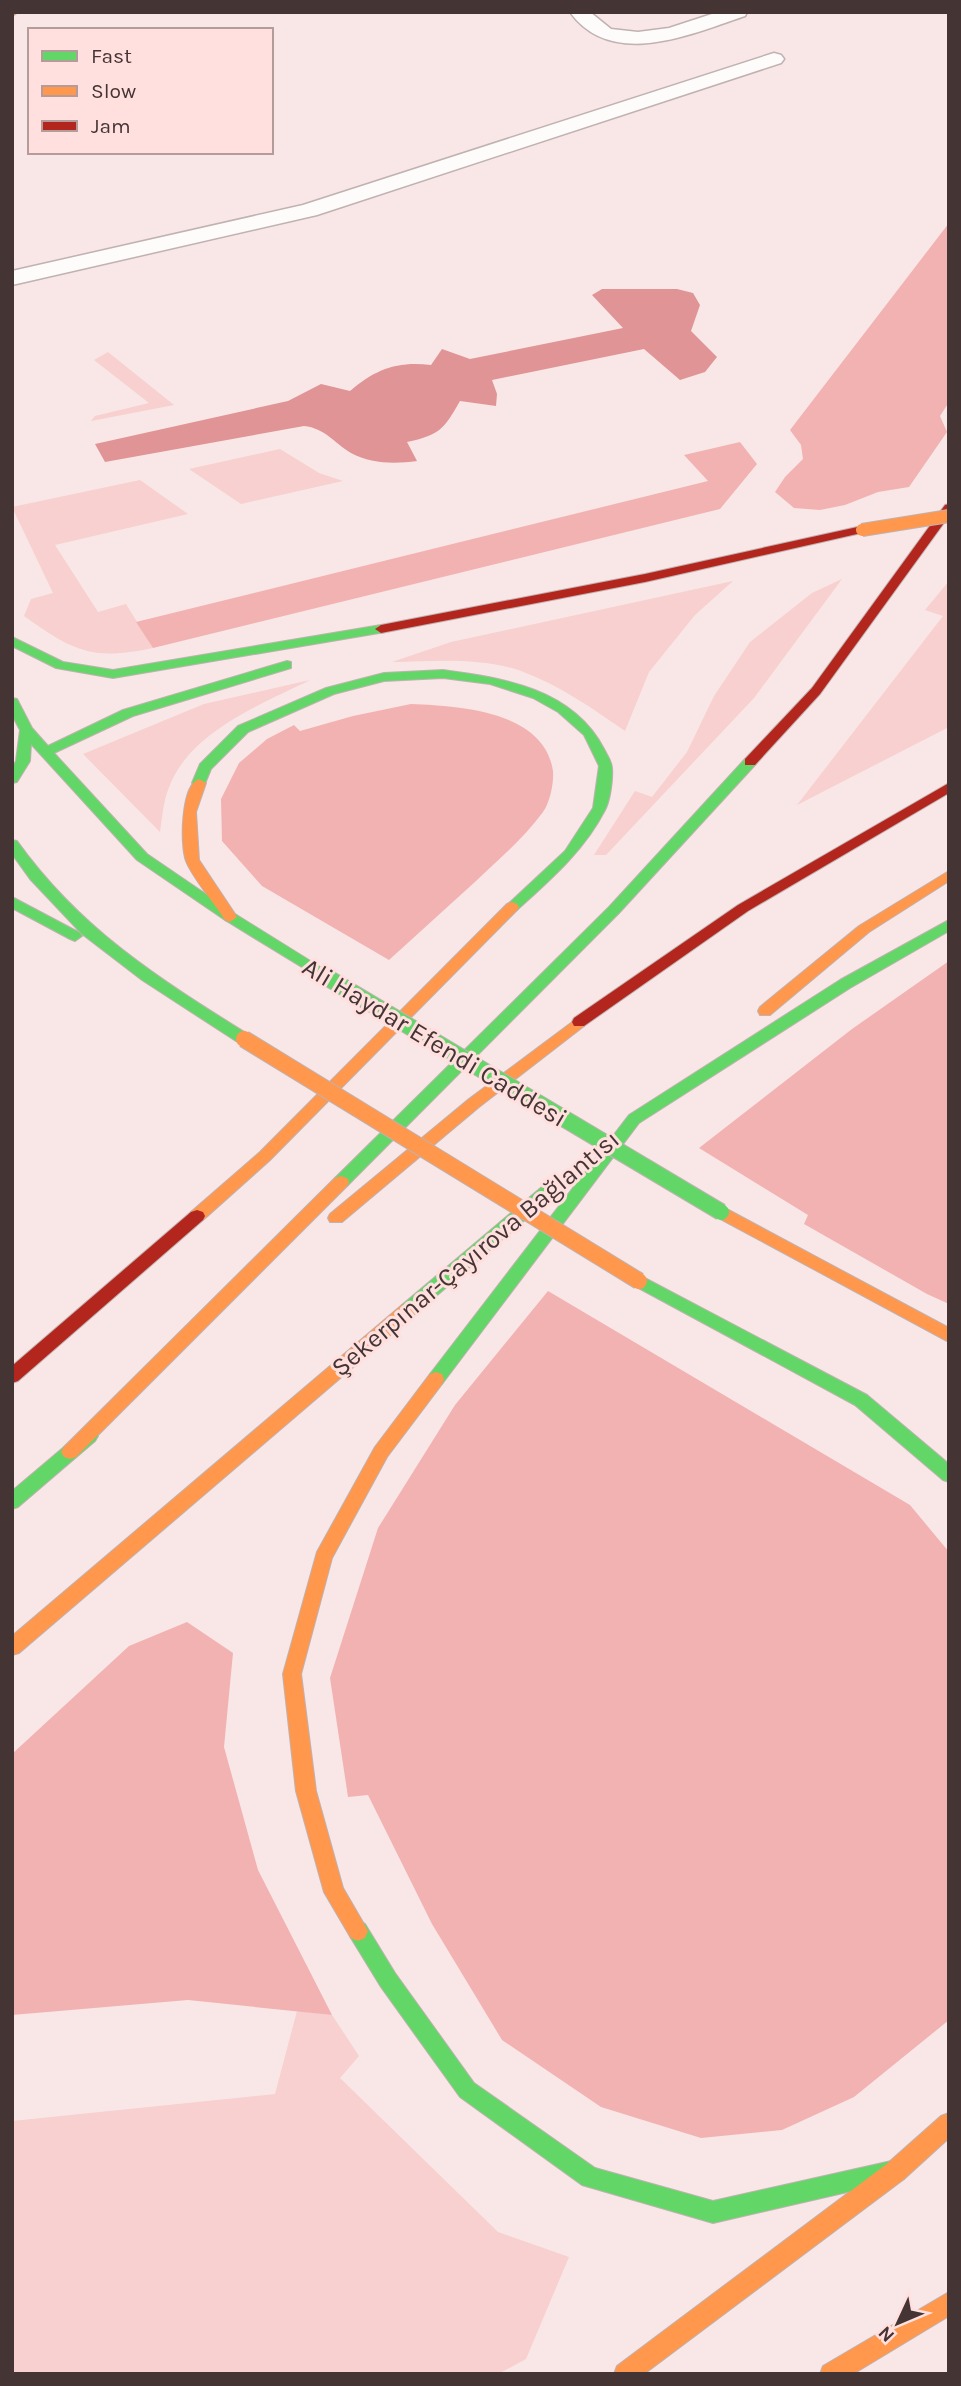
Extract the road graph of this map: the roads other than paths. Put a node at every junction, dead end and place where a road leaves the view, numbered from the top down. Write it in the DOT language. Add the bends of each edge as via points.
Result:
graph roads {
  1 [pos="579,12"];
  2 [pos="738,12"];
  3 [pos="774,59"];
  4 [pos="12,278"];
  5 [pos="949,507"];
  6 [pos="949,516"];
  7 [pos="439,619"];
  8 [pos="12,641"];
  9 [pos="12,702"];
  10 [pos="26,730"];
  11 [pos="46,752"];
  12 [pos="14,776"];
  13 [pos="949,787"];
  14 [pos="12,844"];
  15 [pos="949,875"];
  16 [pos="12,902"];
  17 [pos="230,918"];
  18 [pos="949,925"];
  19 [pos="134,969"];
  20 [pos="634,1119"];
  21 [pos="580,1164"];
  22 [pos="559,1182"];
  23 [pos="320,1232"];
  24 [pos="268,1278"];
  25 [pos="949,1336"];
  26 [pos="12,1376"];
  27 [pos="70,1452"];
  28 [pos="949,1475"];
  29 [pos="12,1502"];
  30 [pos="12,1647"];
  31 [pos="949,2124"];
  32 [pos="896,2171"];
  33 [pos="949,2303"];
  34 [pos="625,2374"];
  35 [pos="831,2374"];
  1 -- 2 [label="lane" via="603,32 631,38 670,34"];
  3 -- 4 [label="lane" via="309,209"];
  5 -- 27 [label="main road" via="816,691 614,910"];
  6 -- 7 [label="main road, bridge"];
  7 -- 8 [label="main road" via="113,674 80,672 45,661"];
  7 -- 11 [label="main road" via="128,713"];
  9 -- 10 [label="main road, Ali Haydar Efendi Caddesi"];
  10 -- 11 [label="main road, Ali Haydar Efendi Caddesi"];
  10 -- 12 [label="main road" via="23,761"];
  11 -- 12 [label="main road"];
  11 -- 17 [label="main road, Ali Haydar Efendi Caddesi" via="142,857"];
  13 -- 23 [label="main road" via="718,924 564,1030"];
  14 -- 19 [label="main road" via="65,912"];
  15 -- 20 [label="main road, Şekerpınar-Çayırova Bağlantısı" via="864,929"];
  16 -- 19 [label="main road"];
  17 -- 25 [label="main road, Ali Haydar Efendi Caddesi, bridge" via="720,1212"];
  17 -- 26 [label="main road" via="192,860 189,812 205,767 243,729 330,691 384,677 443,674 492,680 538,695 563,709 589,733 606,766 600,808 570,854 497,921 265,1156"];
  18 -- 20 [label="main road" via="845,984"];
  19 -- 28 [label="main road, bridge" via="639,1281 861,1400"];
  20 -- 21 [label="main road, Şekerpınar-Çayırova Bağlantısı"];
  20 -- 32 [label="main road" via="381,1452 323,1557 292,1674 306,1791 334,1892 388,1980 467,2090 590,2177 713,2211"];
  22 -- 30 [label="main road, Şekerpınar-Çayırova Bağlantısı"];
  24 -- 27 [label="main road"];
  27 -- 29 [label="main road"];
  31 -- 32 [label="main road"];
  32 -- 34 [label="main road"];
  33 -- 35 [label="main road"];
}
